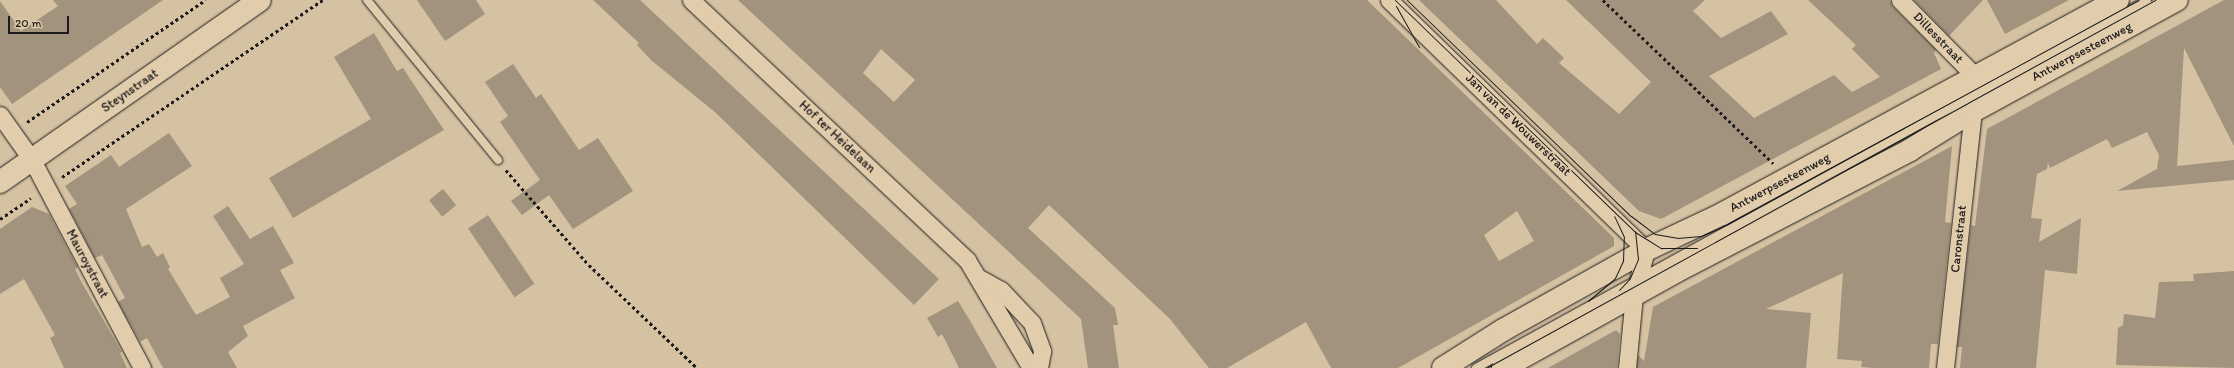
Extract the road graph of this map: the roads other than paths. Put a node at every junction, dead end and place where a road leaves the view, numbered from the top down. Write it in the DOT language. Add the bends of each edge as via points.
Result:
graph roads {
  1 [pos="260,0"];
  2 [pos="367,0"];
  3 [pos="691,0"];
  4 [pos="1389,0"];
  5 [pos="1900,0"];
  6 [pos="2118,0"];
  7 [pos="2147,0"];
  8 [pos="2177,0"];
  9 [pos="1975,76"];
  10 [pos="1973,111"];
  11 [pos="0,115"];
  12 [pos="32,160"];
  13 [pos="498,160"];
  14 [pos="0,182"];
  15 [pos="1646,250"];
  16 [pos="979,278"];
  17 [pos="1637,286"];
  18 [pos="142,368"];
  19 [pos="1031,368"];
  20 [pos="1039,368"];
  21 [pos="1443,368"];
  22 [pos="1476,368"];
  23 [pos="1503,368"];
  24 [pos="1627,368"];
  25 [pos="1945,368"];
  1 -- 12 [label="street, Steynstraat"];
  2 -- 13 [label="lane"];
  3 -- 16 [label="street, Hof ter Heidelaan" via="968,260"];
  4 -- 15 [label="street, Jan van de Wouwerstraat"];
  5 -- 9 [label="street, Dillesstraat"];
  6 -- 9 [label="street, Antwerpsesteenweg"];
  7 -- 17 [label="lane"];
  8 -- 10 [label="street, Antwerpsesteenweg"];
  9 -- 15 [label="street, Antwerpsesteenweg" via="1788,178"];
  10 -- 17 [label="street, Antwerpsesteenweg" via="1910,150"];
  10 -- 25 [label="street, Caronstraat"];
  11 -- 12 [label="street, Mauroystraat"];
  12 -- 14 [label="street, Steynstraat"];
  12 -- 18 [label="street, Mauroystraat"];
  15 -- 17 [label="street"];
  15 -- 21 [label="street, Antwerpsesteenweg" via="1503,330"];
  16 -- 19 [label="street, Hof ter Heidelaan"];
  16 -- 20 [label="street, Hof ter Heidelaan" via="1001,290 1032,323 1042,351"];
  17 -- 22 [label="lane"];
  17 -- 23 [label="street, Antwerpsesteenweg"];
  17 -- 24 [label="street"];
}
